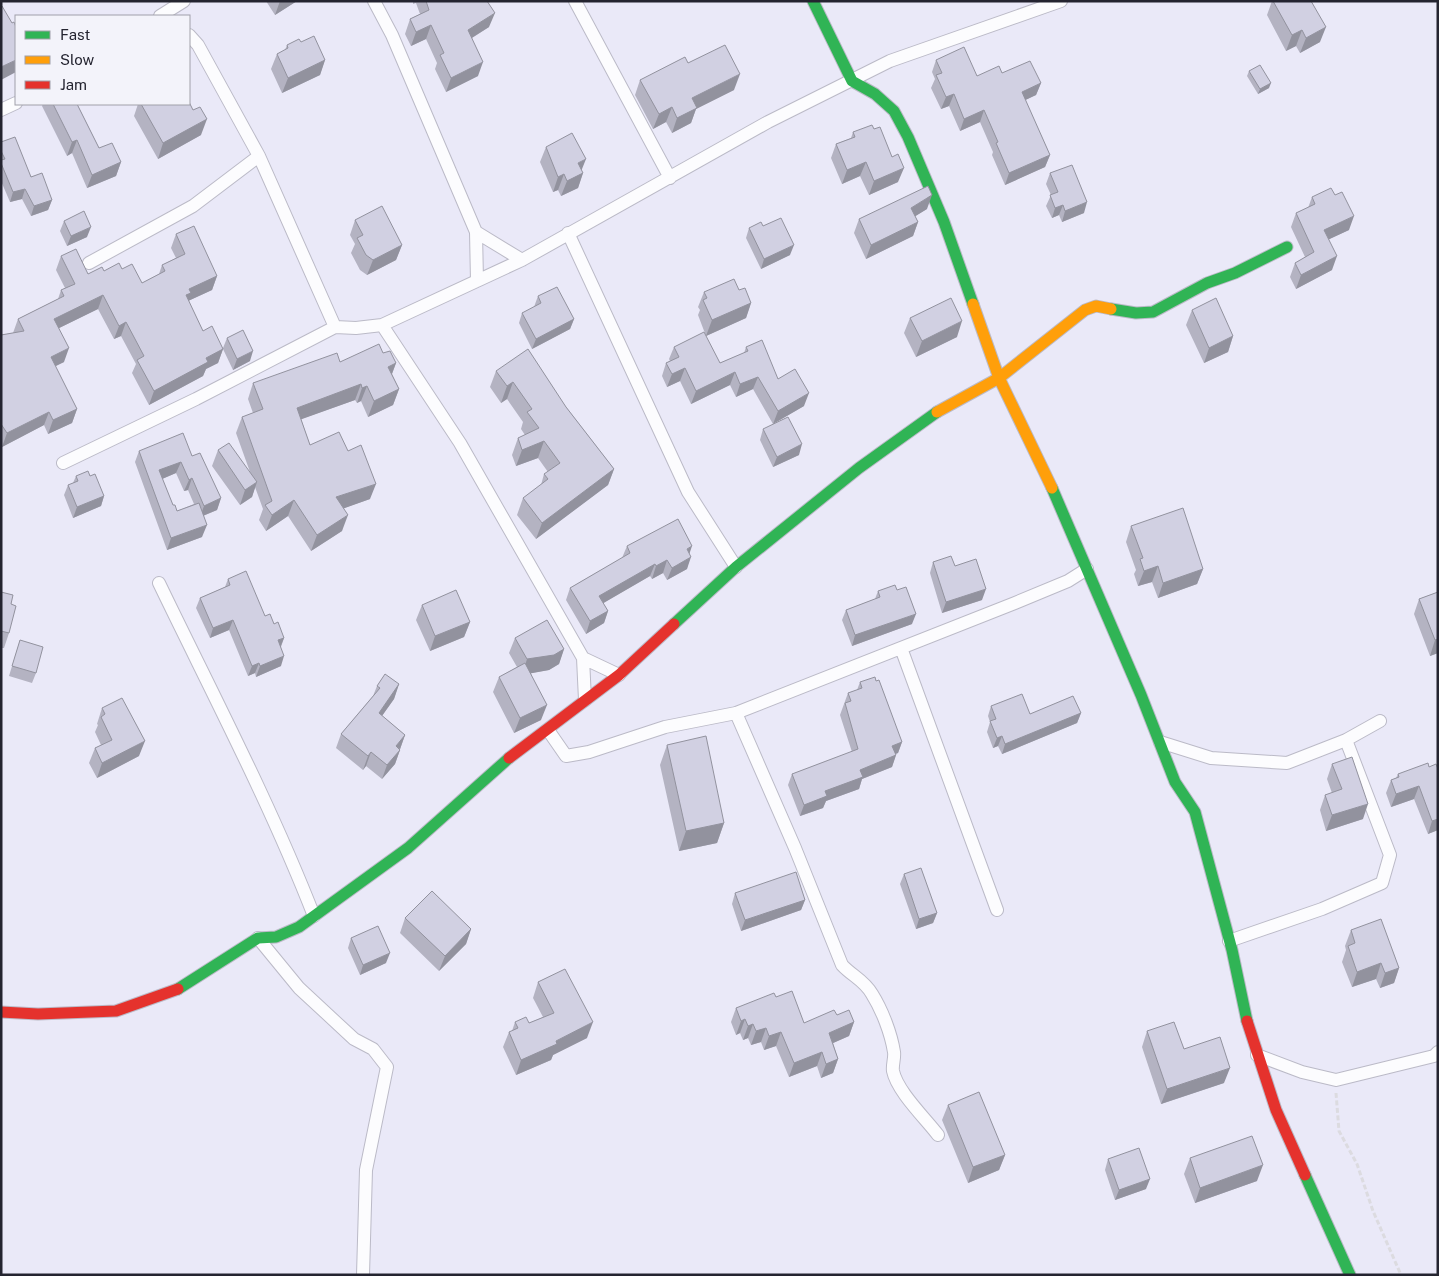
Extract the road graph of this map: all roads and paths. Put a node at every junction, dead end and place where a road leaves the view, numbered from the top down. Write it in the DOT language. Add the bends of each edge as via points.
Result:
graph roads {
  1 [pos="184,1"];
  2 [pos="374,1"];
  3 [pos="574,1"];
  4 [pos="813,1"];
  5 [pos="1061,1"];
  6 [pos="167,15"];
  7 [pos="190,36"];
  8 [pos="852,81"];
  9 [pos="15,103"];
  10 [pos="1,110"];
  11 [pos="259,156"];
  12 [pos="670,178"];
  13 [pos="476,232"];
  14 [pos="568,233"];
  15 [pos="1287,247"];
  16 [pos="522,260"];
  17 [pos="89,262"];
  18 [pos="477,281"];
  19 [pos="382,325"];
  20 [pos="335,327"];
  21 [pos="999,378"];
  22 [pos="63,463"];
  23 [pos="736,567"];
  24 [pos="1087,569"];
  25 [pos="159,582"];
  26 [pos="901,648"];
  27 [pos="583,658"];
  28 [pos="618,675"];
  29 [pos="585,700"];
  30 [pos="736,713"];
  31 [pos="1380,721"];
  32 [pos="548,730"];
  33 [pos="1346,740"];
  34 [pos="1160,742"];
  35 [pos="997,910"];
  36 [pos="314,916"];
  37 [pos="258,938"];
  38 [pos="1229,941"];
  39 [pos="1,1012"];
  40 [pos="1438,1052"];
  41 [pos="1257,1055"];
  42 [pos="1336,1080"];
  43 [pos="938,1135"];
  44 [pos="363,1275"];
  45 [pos="1350,1275"];
  46 [pos="1401,1275"];
  1 -- 6 [label="street"];
  2 -- 13 [label="street" via="392,34"];
  3 -- 12 [label="street"];
  4 -- 8 [label="street"];
  5 -- 8 [label="street" via="890,61"];
  7 -- 11 [label="street"];
  8 -- 12 [label="street" via="768,122"];
  8 -- 21 [label="street" via="875,94 894,111 908,137 944,222"];
  9 -- 10 [label="street"];
  11 -- 17 [label="street" via="193,206"];
  11 -- 20 [label="street"];
  12 -- 14 [label="street"];
  13 -- 16 [label="street"];
  13 -- 18 [label="street"];
  14 -- 16 [label="street"];
  14 -- 23 [label="street" via="688,492"];
  15 -- 21 [label="street" via="1207,283 1153,312 1136,313 1096,306 1085,310"];
  16 -- 18 [label="street"];
  18 -- 19 [label="street"];
  19 -- 20 [label="street"];
  19 -- 27 [label="street" via="465,452"];
  20 -- 22 [label="street"];
  21 -- 23 [label="street" via="927,417"];
  21 -- 24 [label="street" via="1043,467"];
  23 -- 28 [label="street"];
  24 -- 26 [label="street" via="1068,581"];
  24 -- 34 [label="street"];
  25 -- 36 [label="street" via="229,722"];
  26 -- 30 [label="street"];
  26 -- 35 [label="street"];
  27 -- 28 [label="street"];
  27 -- 29 [label="street"];
  28 -- 29 [label="street"];
  29 -- 32 [label="street"];
  30 -- 32 [label="street" via="665,727 589,752 566,756"];
  30 -- 43 [label="street" via="842,965 849,974 861,979 881,1012 892,1042 895,1054 893,1071 900,1087"];
  31 -- 33 [label="street"];
  32 -- 36 [label="street" via="496,768 408,848"];
  33 -- 34 [label="street" via="1288,763 1211,758"];
  33 -- 38 [label="street" via="1390,855 1382,883 1322,909"];
  34 -- 38 [label="street" via="1175,782 1195,812"];
  36 -- 37 [label="street" via="276,937"];
  37 -- 39 [label="street" via="181,988 116,1011"];
  37 -- 44 [label="street" via="299,988 354,1039 373,1048 387,1068 366,1170"];
  38 -- 41 [label="street" via="1242,1006"];
  40 -- 42 [label="street" via="1434,1056"];
  41 -- 42 [label="street" via="1302,1072"];
  41 -- 45 [label="street" via="1276,1110"];
  42 -- 46 [label="path" via="1339,1131 1357,1164"];
}
